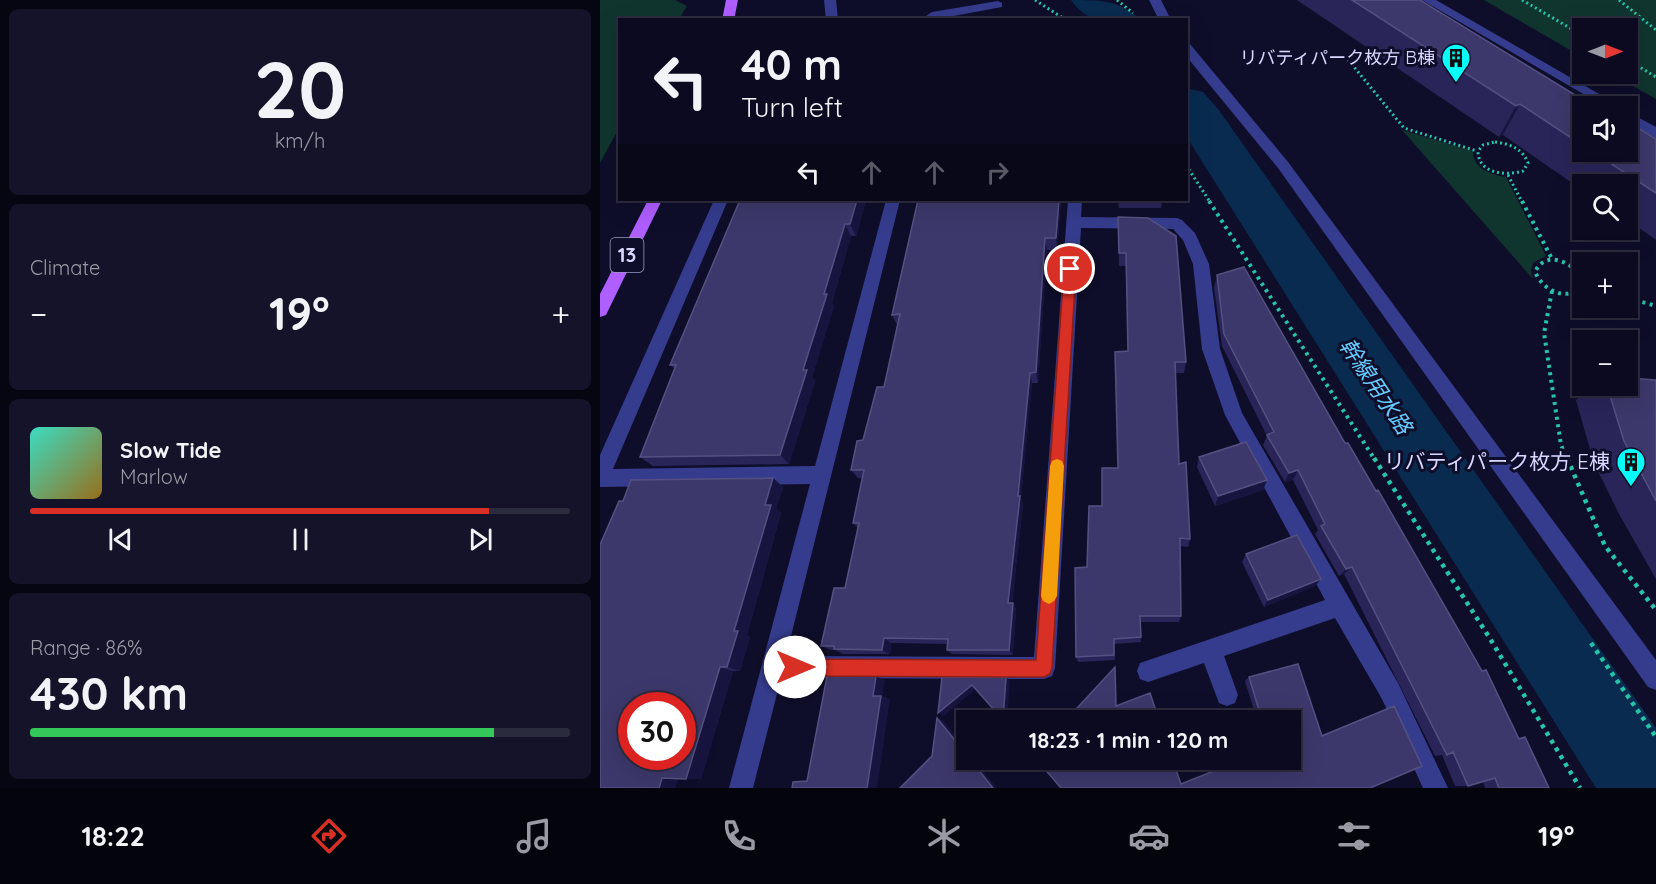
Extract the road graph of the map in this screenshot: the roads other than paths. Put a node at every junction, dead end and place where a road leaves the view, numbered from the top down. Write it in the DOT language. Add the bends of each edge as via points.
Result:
graph roads {
  1 [pos="732,0"];
  2 [pos="830,0"];
  3 [pos="928,0"];
  4 [pos="1155,0"];
  5 [pos="1428,0"];
  6 [pos="998,5"];
  7 [pos="728,18"];
  8 [pos="832,18"];
  9 [pos="933,18"];
  10 [pos="1164,18"];
  11 [pos="1188,49"];
  12 [pos="1596,96"];
  13 [pos="1638,122"];
  14 [pos="1656,133"];
  15 [pos="654,201"];
  16 [pos="721,201"];
  17 [pos="893,201"];
  18 [pos="1075,201"];
  19 [pos="1073,222"];
  20 [pos="600,310"];
  21 [pos="822,475"];
  22 [pos="600,478"];
  23 [pos="1340,606"];
  24 [pos="1211,650"];
  25 [pos="772,667"];
  26 [pos="1148,671"];
  27 [pos="1656,679"];
  28 [pos="1227,694"];
  29 [pos="741,788"];
  30 [pos="1436,788"];
  1 -- 7 [label="main road"];
  2 -- 8 [label="street"];
  3 -- 9 [label="street"];
  4 -- 10 [label="street"];
  5 -- 12 [label="street"];
  6 -- 9 [label="street"];
  11 -- 27 [label="street" via="1282,165"];
  13 -- 14 [label="street"];
  15 -- 20 [label="main road, 13"];
  16 -- 22 [label="street"];
  17 -- 21 [label="street"];
  18 -- 19 [label="street"];
  19 -- 23 [label="street" via="1177,224 1190,237 1200,264 1211,349 1234,415"];
  19 -- 25 [label="street" via="1044,668"];
  21 -- 22 [label="street"];
  21 -- 25 [label="street"];
  23 -- 24 [label="street"];
  23 -- 30 [label="street" via="1390,691"];
  24 -- 26 [label="street"];
  24 -- 28 [label="street"];
  25 -- 29 [label="street"];
}
